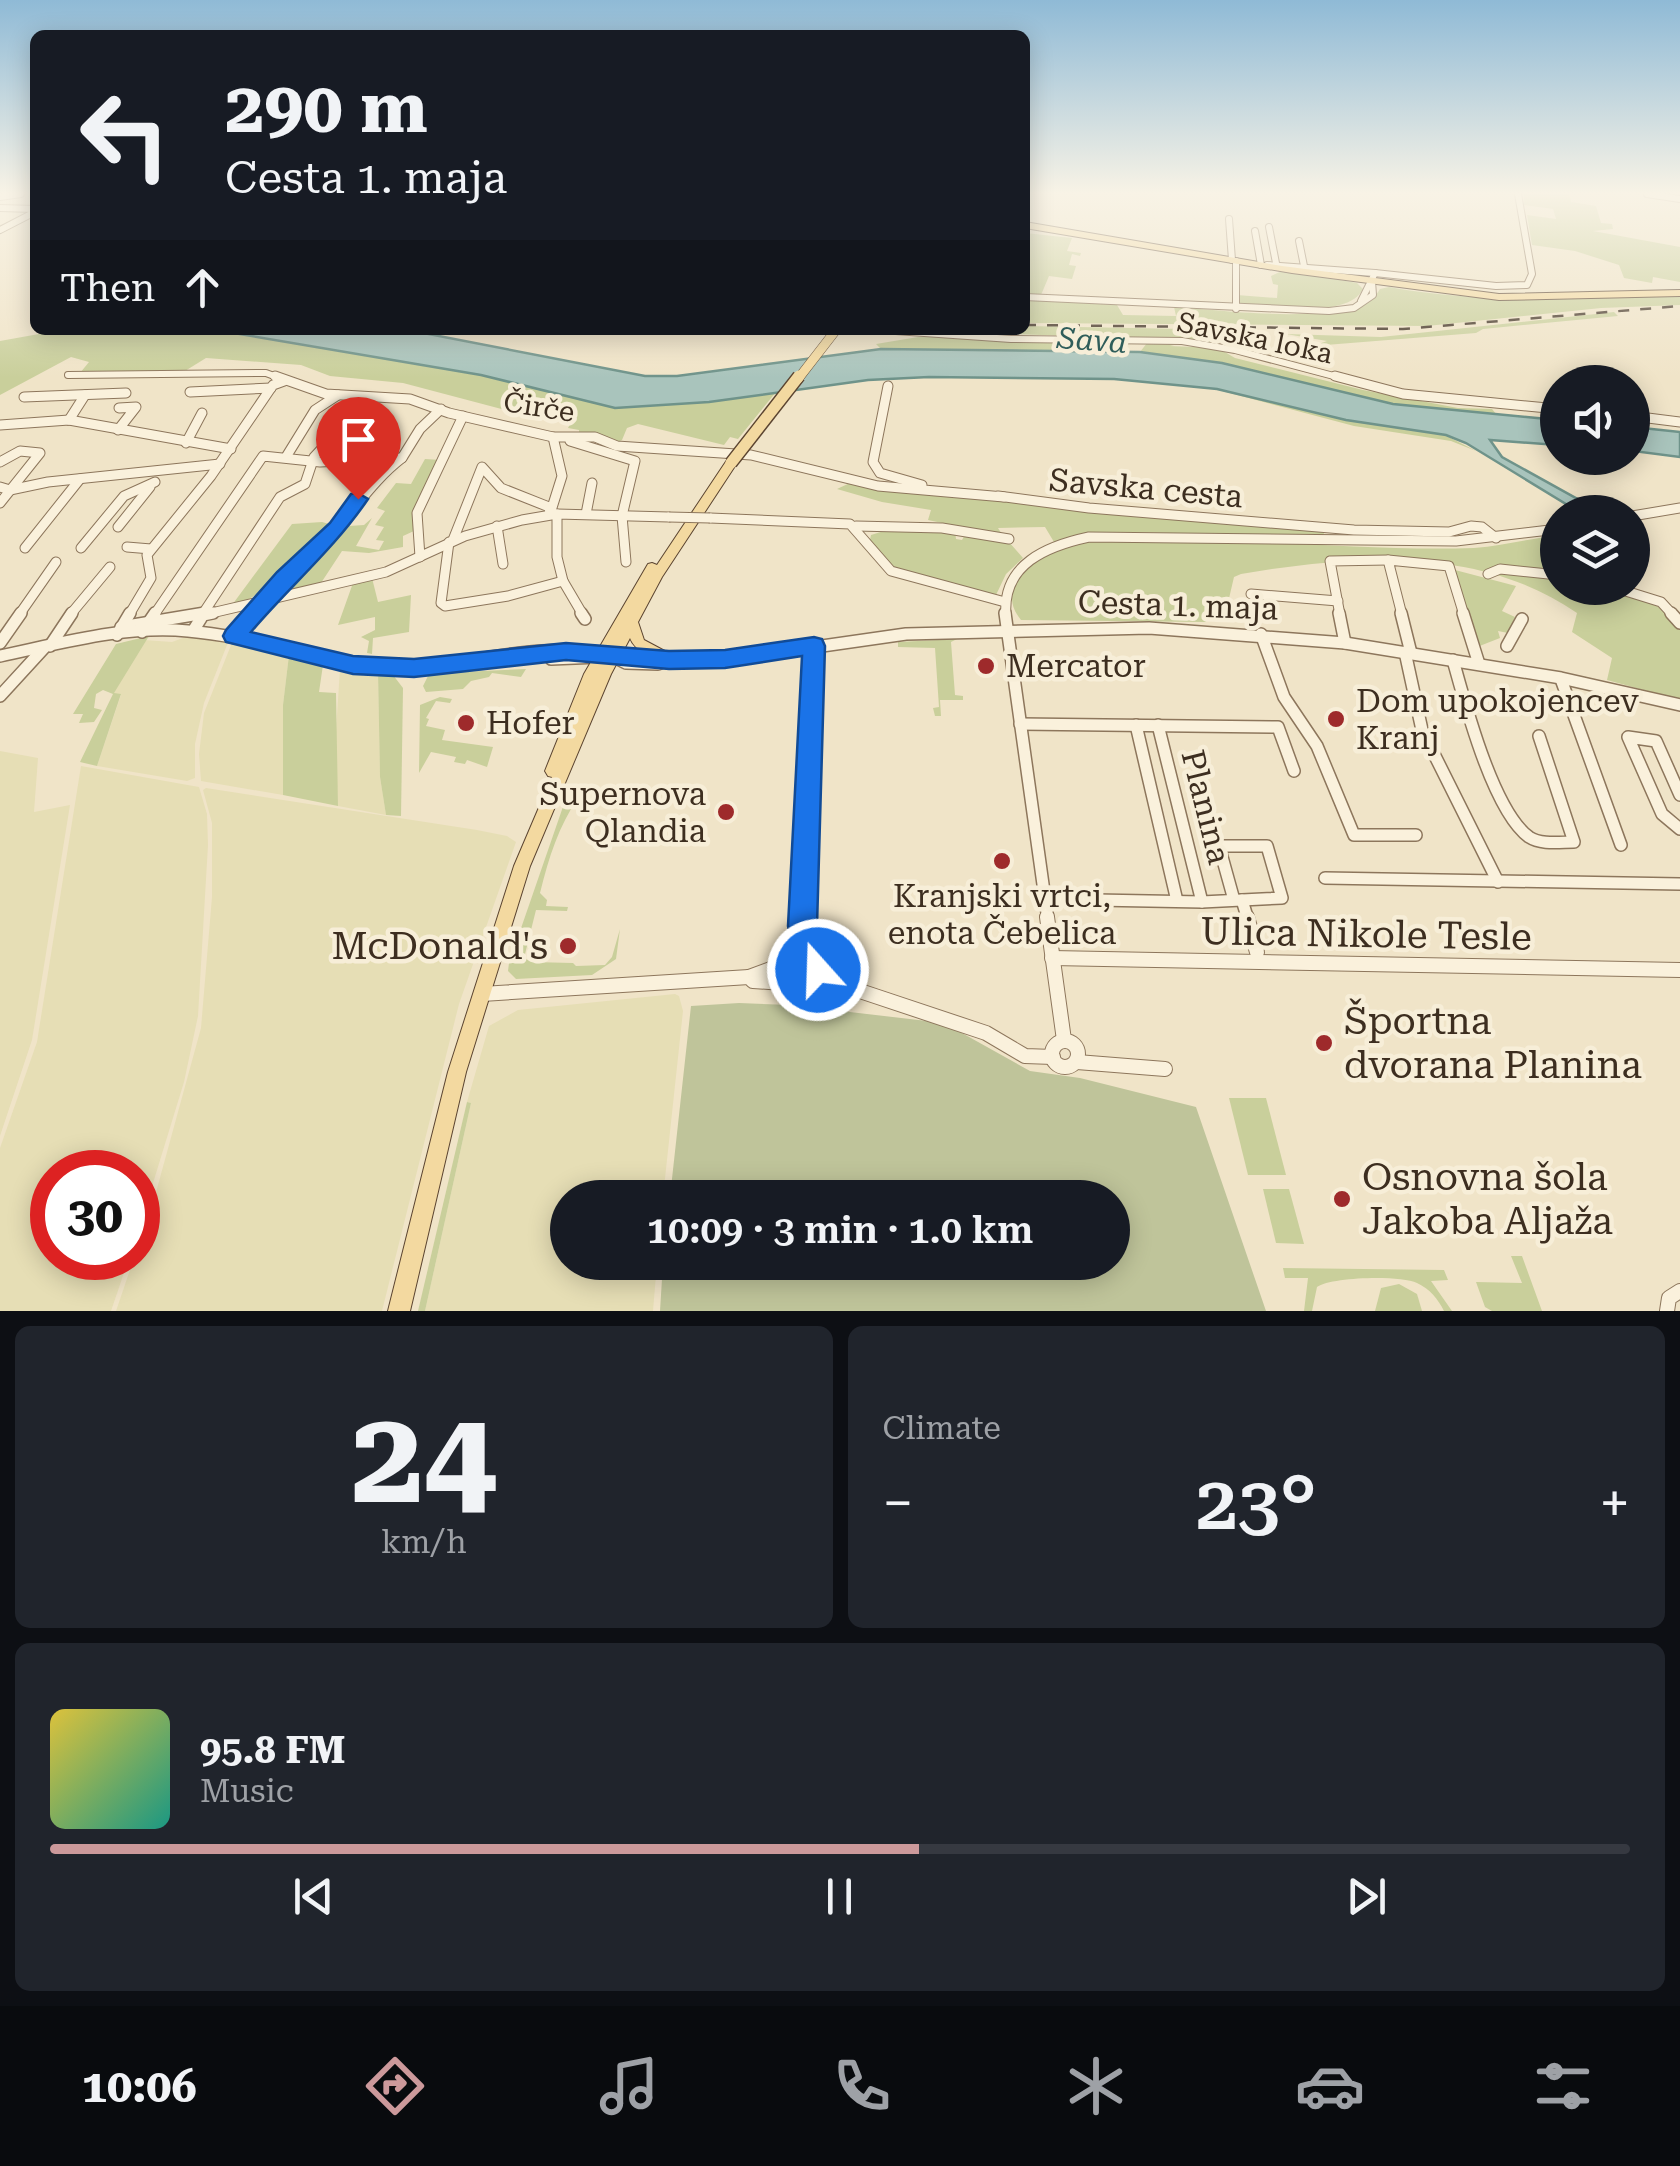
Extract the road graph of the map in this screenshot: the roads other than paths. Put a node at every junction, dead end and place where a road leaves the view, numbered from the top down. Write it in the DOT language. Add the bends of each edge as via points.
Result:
graph roads {
  1 [pos="1202,255"];
  2 [pos="1233,255"];
  3 [pos="1267,255"];
  4 [pos="1271,255"];
  5 [pos="1301,255"];
  6 [pos="1529,255"];
  7 [pos="1234,260"];
  8 [pos="1272,265"];
  9 [pos="1304,266"];
  10 [pos="1374,277"];
  11 [pos="1680,292"];
  12 [pos="1030,296"];
  13 [pos="1236,308"];
  14 [pos="832,335"];
  15 [pos="923,335"];
  16 [pos="68,375"];
  17 [pos="286,380"];
  18 [pos="888,386"];
  19 [pos="271,388"];
  20 [pos="190,392"];
  21 [pos="126,393"];
  22 [pos="85,395"];
  23 [pos="338,395"];
  24 [pos="24,396"];
  25 [pos="1540,406"];
  26 [pos="119,408"];
  27 [pos="441,408"];
  28 [pos="202,414"];
  29 [pos="463,416"];
  30 [pos="1650,418"];
  31 [pos="69,420"];
  32 [pos="1680,422"];
  33 [pos="0,425"];
  34 [pos="118,430"];
  35 [pos="562,440"];
  36 [pos="328,442"];
  37 [pos="186,443"];
  38 [pos="230,449"];
  39 [pos="286,457"];
  40 [pos="402,458"];
  41 [pos="0,462"];
  42 [pos="312,462"];
  43 [pos="731,463"];
  44 [pos="220,464"];
  45 [pos="166,472"];
  46 [pos="80,478"];
  47 [pos="154,482"];
  48 [pos="592,483"];
  49 [pos="5,488"];
  50 [pos="1004,496"];
  51 [pos="0,503"];
  52 [pos="1680,508"];
  53 [pos="1650,513"];
  54 [pos="554,514"];
  55 [pos="586,514"];
  56 [pos="622,516"];
  57 [pos="118,526"];
  58 [pos="497,526"];
  59 [pos="856,526"];
  60 [pos="1540,532"];
  61 [pos="1496,538"];
  62 [pos="1008,539"];
  63 [pos="451,541"];
  64 [pos="127,547"];
  65 [pos="25,548"];
  66 [pos="82,548"];
  67 [pos="151,549"];
  68 [pos="420,557"];
  69 [pos="1388,560"];
  70 [pos="56,562"];
  71 [pos="626,562"];
  72 [pos="502,564"];
  73 [pos="110,567"];
  74 [pos="1488,574"];
  75 [pos="1540,574"];
  76 [pos="562,582"];
  77 [pos="1251,594"];
  78 [pos="1650,599"];
  79 [pos="264,601"];
  80 [pos="1338,601"];
  81 [pos="1005,602"];
  82 [pos="203,615"];
  83 [pos="586,619"];
  84 [pos="1522,619"];
  85 [pos="632,623"];
  86 [pos="1680,623"];
  87 [pos="144,627"];
  88 [pos="1008,630"];
  89 [pos="119,631"];
  90 [pos="193,631"];
  91 [pos="1260,634"];
  92 [pos="234,636"];
  93 [pos="0,643"];
  94 [pos="1346,643"];
  95 [pos="814,646"];
  96 [pos="1507,646"];
  97 [pos="47,647"];
  98 [pos="1408,652"];
  99 [pos="0,656"];
  100 [pos="608,657"];
  101 [pos="669,660"];
  102 [pos="1453,660"];
  103 [pos="1479,664"];
  104 [pos="1562,682"];
  105 [pos="0,696"];
  106 [pos="1680,705"];
  107 [pos="1020,724"];
  108 [pos="1136,725"];
  109 [pos="1158,726"];
  110 [pos="1539,736"];
  111 [pos="1294,771"];
  112 [pos="1680,795"];
  113 [pos="1680,829"];
  114 [pos="1416,834"];
  115 [pos="1622,845"];
  116 [pos="522,866"];
  117 [pos="1325,878"];
  118 [pos="1498,882"];
  119 [pos="1680,884"];
  120 [pos="1043,899"];
  121 [pos="1238,900"];
  122 [pos="1177,901"];
  123 [pos="1202,902"];
  124 [pos="1258,952"];
  125 [pos="1052,958"];
  126 [pos="796,959"];
  127 [pos="1680,970"];
  128 [pos="750,977"];
  129 [pos="817,977"];
  130 [pos="783,982"];
  131 [pos="482,994"];
  132 [pos="1064,1040"];
  133 [pos="1052,1057"];
  134 [pos="1077,1062"];
  135 [pos="1165,1069"];
  136 [pos="1680,1292"];
  137 [pos="399,1311"];
  138 [pos="1667,1311"];
  1 -- 7 [label="main road"];
  2 -- 7 [label="street"];
  3 -- 8 [label="street"];
  4 -- 8 [label="street"];
  5 -- 9 [label="street"];
  6 -- 10 [label="street" via="1527,284"];
  7 -- 8 [label="main road"];
  7 -- 13 [label="street"];
  8 -- 9 [label="street"];
  8 -- 10 [label="main road"];
  9 -- 10 [label="street"];
  10 -- 11 [label="main road" via="1499,297"];
  10 -- 13 [label="street" via="1369,300 1342,310"];
  12 -- 13 [label="street"];
  14 -- 43 [label="main road, bridge"];
  15 -- 25 [label="street, Savska loka" via="1182,341 1403,394"];
  16 -- 17 [label="street, Čirče" via="249,371"];
  17 -- 19 [label="street"];
  17 -- 23 [label="street, Čirče"];
  18 -- 50 [label="street, Savska cesta" via="873,462 880,473"];
  19 -- 20 [label="street"];
  19 -- 38 [label="street"];
  21 -- 22 [label="street"];
  22 -- 24 [label="street"];
  22 -- 31 [label="street"];
  23 -- 27 [label="street, Čirče" via="379,394"];
  23 -- 39 [label="street" via="315,410"];
  26 -- 34 [label="street" via="136,407"];
  27 -- 29 [label="street, Čirče"];
  27 -- 40 [label="street"];
  28 -- 37 [label="street"];
  29 -- 35 [label="street, Čirče"];
  29 -- 68 [label="street" via="414,522"];
  30 -- 32 [label="street"];
  31 -- 33 [label="street"];
  31 -- 34 [label="street"];
  34 -- 37 [label="street"];
  35 -- 50 [label="street, Čirče" via="595,437 617,446 751,455 896,489"];
  35 -- 54 [label="street"];
  35 -- 56 [label="street" via="634,460"];
  36 -- 42 [label="street"];
  37 -- 38 [label="street"];
  38 -- 44 [label="street"];
  39 -- 42 [label="street"];
  39 -- 87 [label="street" via="263,456"];
  40 -- 42 [label="street"];
  40 -- 79 [label="street"];
  41 -- 49 [label="street" via="20,452 40,453"];
  42 -- 82 [label="street" via="304,484 280,497"];
  43 -- 85 [label="main road"];
  43 -- 100 [label="main road" via="682,520"];
  44 -- 45 [label="street"];
  44 -- 67 [label="street"];
  45 -- 46 [label="street"];
  45 -- 47 [label="street"];
  46 -- 49 [label="street"];
  46 -- 65 [label="street"];
  47 -- 57 [label="street"];
  47 -- 66 [label="street" via="124,496"];
  48 -- 55 [label="street"];
  49 -- 51 [label="street"];
  50 -- 61 [label="street, Savska cesta" via="1354,530 1449,532 1471,526"];
  52 -- 53 [label="street"];
  54 -- 55 [label="street"];
  54 -- 58 [label="street"];
  54 -- 63 [label="street" via="501,488 482,468"];
  54 -- 76 [label="street"];
  55 -- 56 [label="street"];
  56 -- 59 [label="street, bridge"];
  56 -- 71 [label="street"];
  58 -- 63 [label="street"];
  58 -- 72 [label="street"];
  59 -- 62 [label="street" via="942,528"];
  59 -- 81 [label="street" via="876,562 891,571"];
  60 -- 61 [label="street, Savska cesta"];
  61 -- 81 [label="street, Savska cesta" via="1089,537 1031,557 1012,577"];
  63 -- 68 [label="street"];
  63 -- 76 [label="street" via="445,606"];
  64 -- 67 [label="street"];
  67 -- 89 [label="street" via="145,560 150,578"];
  68 -- 79 [label="street" via="386,572"];
  69 -- 80 [label="street" via="1330,561"];
  69 -- 98 [label="street"];
  69 -- 103 [label="street" via="1450,566"];
  70 -- 93 [label="street"];
  73 -- 97 [label="street"];
  74 -- 75 [label="street"];
  76 -- 83 [label="street"];
  77 -- 80 [label="street"];
  78 -- 86 [label="street"];
  79 -- 82 [label="street"];
  79 -- 92 [label="street"];
  80 -- 94 [label="street"];
  81 -- 88 [label="street"];
  82 -- 87 [label="street"];
  82 -- 90 [label="street"];
  84 -- 96 [label="street"];
  85 -- 100 [label="main road"];
  85 -- 101 [label="main road" via="638,643"];
  87 -- 89 [label="street"];
  87 -- 90 [label="street, Cesta 1. maja"];
  88 -- 91 [label="street, Cesta 1. maja"];
  88 -- 95 [label="street, Cesta 1. maja"];
  88 -- 107 [label="street"];
  89 -- 97 [label="street"];
  90 -- 92 [label="street, Cesta 1. maja"];
  91 -- 94 [label="street, Cesta 1. maja"];
  91 -- 114 [label="street" via="1354,835"];
  92 -- 100 [label="street, Cesta 1. maja" via="366,666"];
  94 -- 98 [label="street, Cesta 1. maja"];
  95 -- 101 [label="street, Cesta 1. maja"];
  95 -- 126 [label="street"];
  97 -- 99 [label="street"];
  97 -- 105 [label="street"];
  98 -- 102 [label="street, Cesta 1. maja"];
  98 -- 118 [label="street" via="1422,730"];
  100 -- 101 [label="street, Cesta 1. maja"];
  100 -- 116 [label="main road"];
  100 -- 116 [label="main road" via="564,735"];
  102 -- 103 [label="street, Cesta 1. maja"];
  102 -- 110 [label="street" via="1482,754 1518,826 1537,841 1574,842"];
  103 -- 106 [label="street, Cesta 1. maja"];
  104 -- 115 [label="street"];
  107 -- 108 [label="street, Planina"];
  107 -- 120 [label="street"];
  108 -- 109 [label="street, Planina"];
  108 -- 122 [label="street, Planina"];
  109 -- 111 [label="street, Planina" via="1278,727"];
  109 -- 123 [label="street, Planina"];
  112 -- 113 [label="street" via="1656,741 1628,737 1662,814"];
  116 -- 131 [label="main road"];
  117 -- 118 [label="street"];
  118 -- 119 [label="street"];
  120 -- 122 [label="street, Planina"];
  120 -- 125 [label="street"];
  121 -- 121 [label="street, Planina" via="1282,898 1267,846 1219,846"];
  121 -- 123 [label="street, Planina"];
  121 -- 124 [label="street, Planina"];
  122 -- 123 [label="street, Planina"];
  125 -- 127 [label="street, Ulica Nikole Tesle"];
  125 -- 132 [label="street"];
  126 -- 128 [label="street"];
  126 -- 129 [label="street"];
  126 -- 130 [label="street"];
  128 -- 130 [label="street"];
  128 -- 131 [label="street"];
  129 -- 130 [label="street" via="798,992"];
  129 -- 133 [label="street" via="986,1032 1025,1056"];
  131 -- 137 [label="main road" via="456,1072"];
  132 -- 133 [label="street" via="1054,1045"];
  132 -- 134 [label="street" via="1077,1050"];
  133 -- 134 [label="street" via="1066,1068"];
  134 -- 135 [label="street"];
  136 -- 138 [label="street" via="1668,1298"];
}
